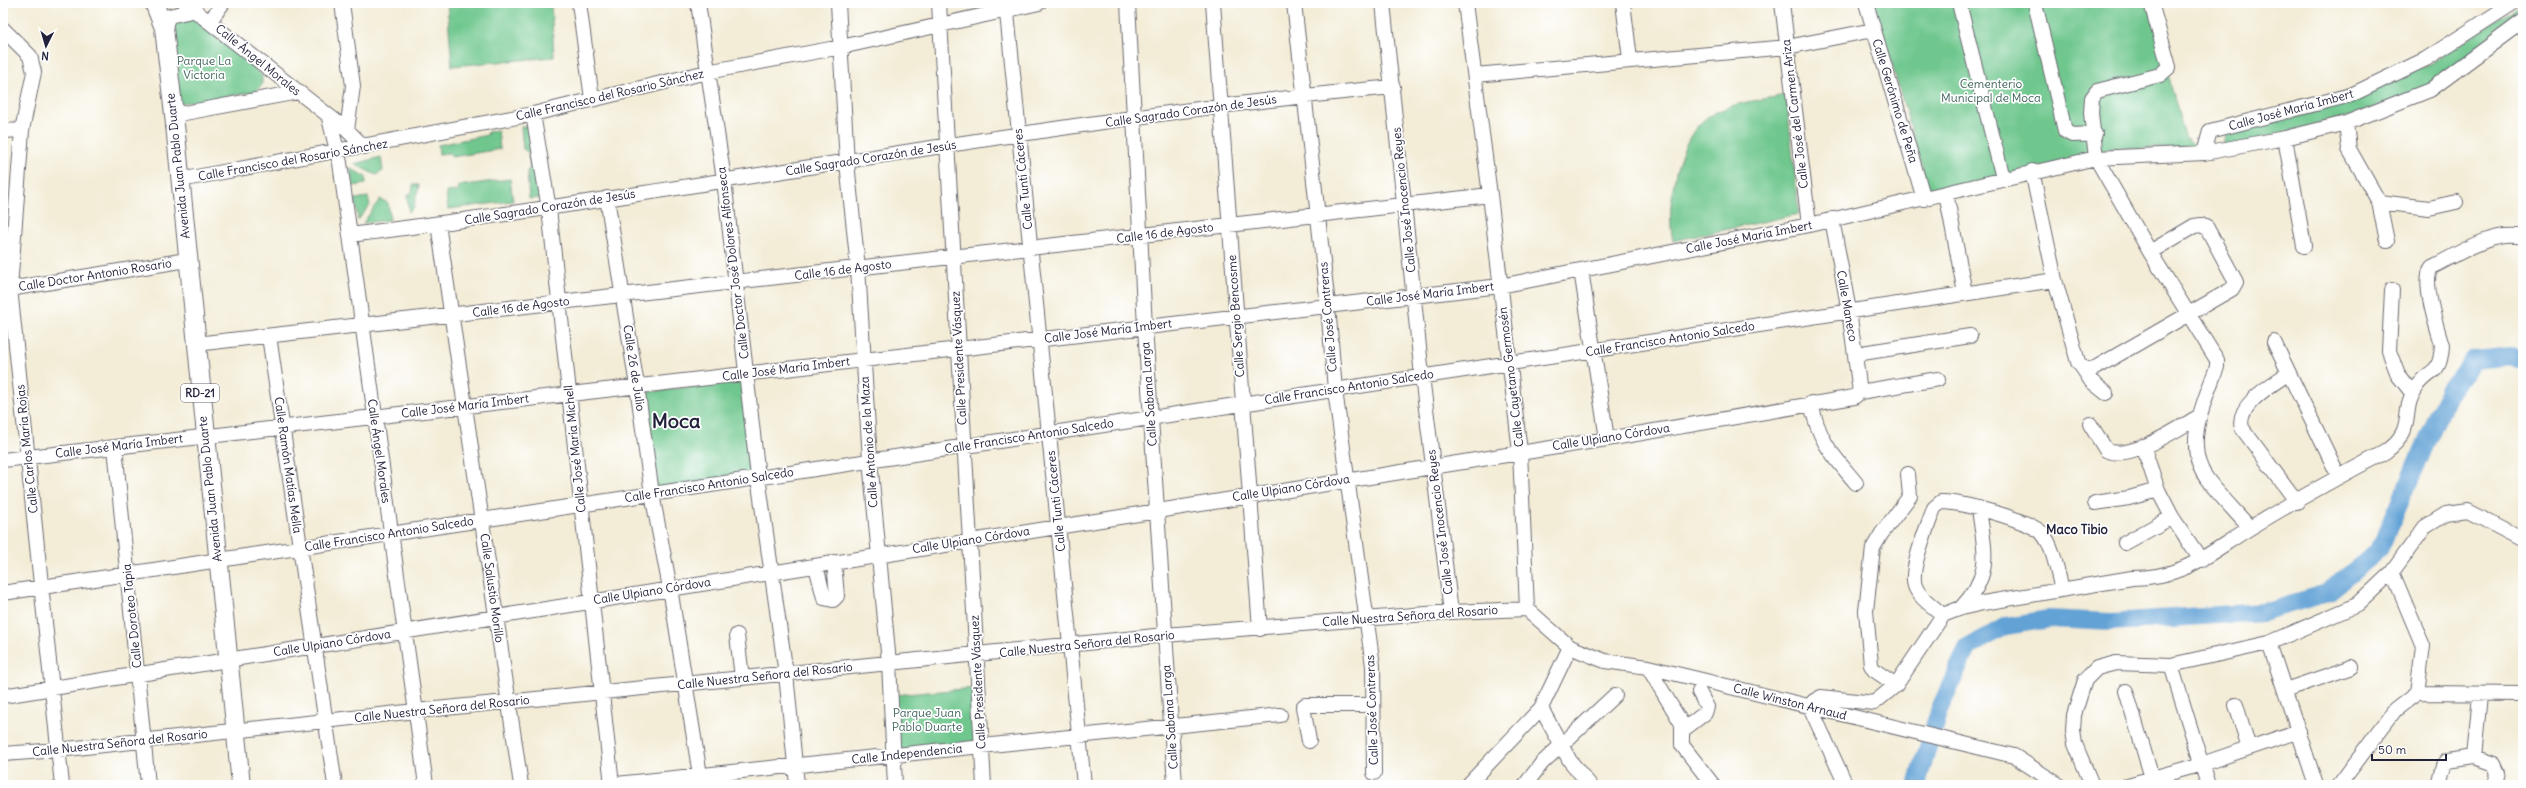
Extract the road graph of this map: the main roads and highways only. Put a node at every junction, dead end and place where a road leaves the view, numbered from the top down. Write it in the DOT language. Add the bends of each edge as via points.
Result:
graph roads {
  1 [pos="154,3"];
  2 [pos="241,785"];
  1 -- 2 [label="main road, Avenida Juan Pablo Duarte / RD-21" via="164,28 174,115"];
}
